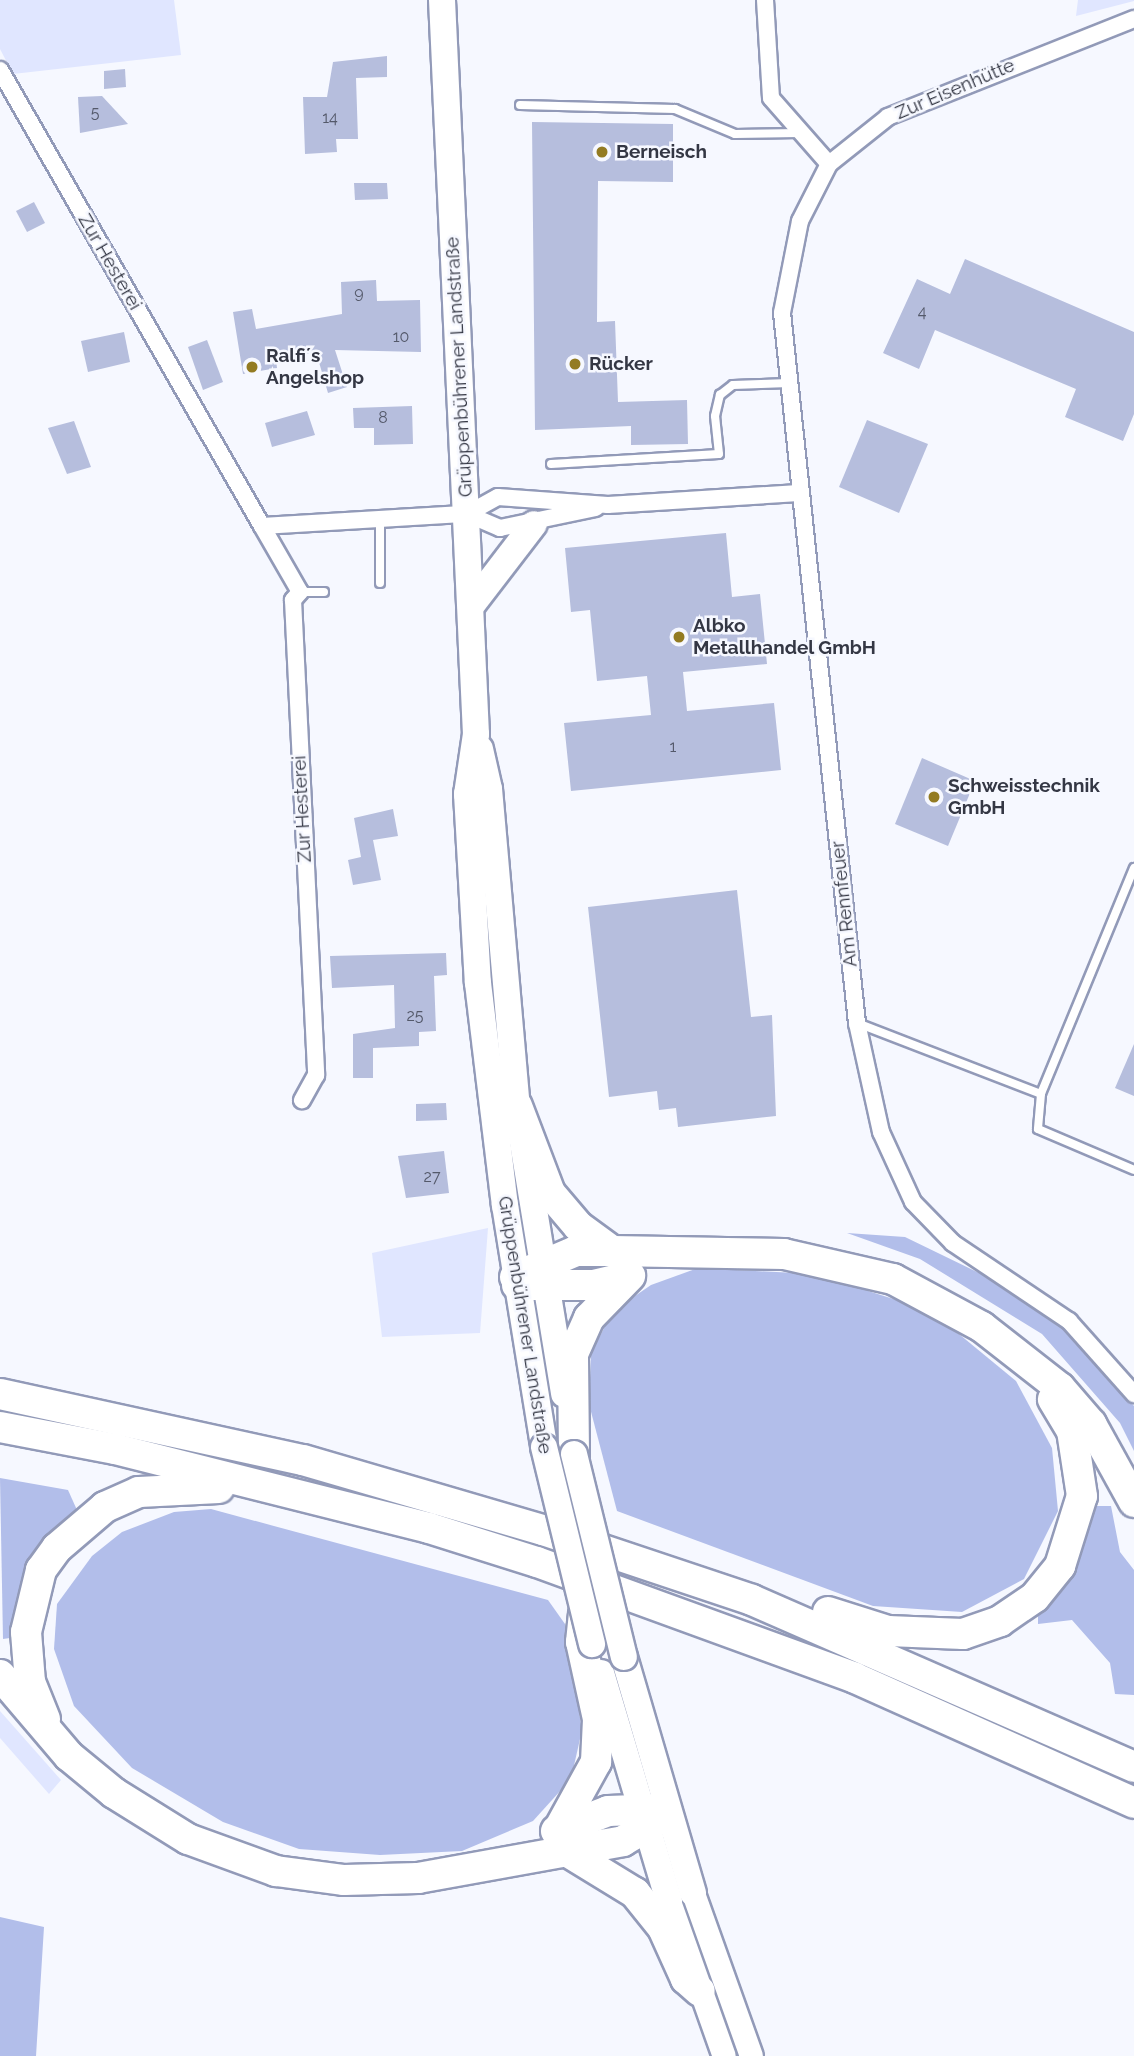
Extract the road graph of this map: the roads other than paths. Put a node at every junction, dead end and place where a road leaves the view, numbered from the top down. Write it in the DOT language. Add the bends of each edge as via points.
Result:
graph roads {
  1 [pos="442,0"];
  2 [pos="765,0"];
  3 [pos="1134,19"];
  4 [pos="0,70"];
  5 [pos="520,105"];
  6 [pos="799,133"];
  7 [pos="829,164"];
  8 [pos="789,383"];
  9 [pos="551,464"];
  10 [pos="799,493"];
  11 [pos="608,505"];
  12 [pos="467,514"];
  13 [pos="380,518"];
  14 [pos="534,524"];
  15 [pos="262,526"];
  16 [pos="380,583"];
  17 [pos="300,592"];
  18 [pos="324,592"];
  19 [pos="471,606"];
  20 [pos="476,734"];
  21 [pos="1134,868"];
  22 [pos="857,1023"];
  23 [pos="1041,1094"];
  24 [pos="302,1100"];
  25 [pos="517,1106"];
  26 [pos="1134,1170"];
  27 [pos="612,1251"];
  28 [pos="685,1253"];
  29 [pos="630,1276"];
  30 [pos="530,1278"];
  31 [pos="1014,1349"];
  32 [pos="0,1394"];
  33 [pos="1134,1394"];
  34 [pos="0,1427"];
  35 [pos="574,1454"];
  36 [pos="1134,1502"];
  37 [pos="363,1511"];
  38 [pos="752,1600"];
  39 [pos="586,1633"];
  40 [pos="0,1675"];
  41 [pos="54,1739"];
  42 [pos="1134,1768"];
  43 [pos="1134,1803"];
  44 [pos="654,1816"];
  45 [pos="564,1840"];
  46 [pos="681,1897"];
  47 [pos="700,1991"];
  48 [pos="724,2056"];
  49 [pos="751,2056"];
  1 -- 12 [label="main road, Grüppenbührener Landstraße"];
  2 -- 6 [label="street" via="771,98"];
  3 -- 7 [label="street, Zur Eisenhütte" via="888,117"];
  4 -- 15 [label="street, Zur Hesterei"];
  5 -- 6 [label="lane" via="675,109 735,134"];
  6 -- 7 [label="street"];
  7 -- 8 [label="street, Zur Eisenhütte" via="800,221 787,270 782,313"];
  8 -- 9 [label="lane" via="733,385 720,395 715,416 719,454"];
  8 -- 10 [label="street, Zur Eisenhütte"];
  10 -- 11 [label="street"];
  10 -- 22 [label="street, Am Rennfeuer"];
  11 -- 12 [label="street" via="498,497"];
  11 -- 14 [label="street"];
  12 -- 13 [label="street"];
  12 -- 14 [label="street" via="500,528"];
  12 -- 19 [label="main road, Grüppenbührener Landstraße"];
  13 -- 15 [label="street"];
  13 -- 16 [label="lane"];
  14 -- 19 [label="main road"];
  15 -- 17 [label="street, Zur Hesterei"];
  17 -- 18 [label="lane"];
  17 -- 24 [label="street, Zur Hesterei" via="293,600 316,1075"];
  19 -- 20 [label="main road, Grüppenbührener Landstraße"];
  20 -- 25 [label="main road, Grüppenbührener Landstraße" via="489,789"];
  20 -- 30 [label="main road, Grüppenbührener Landstraße" via="467,794 478,983"];
  21 -- 23 [label="lane"];
  22 -- 23 [label="lane"];
  22 -- 33 [label="street, Am Rennfeuer" via="881,1132 913,1202 953,1243 1069,1321"];
  23 -- 26 [label="lane" via="1038,1129"];
  25 -- 27 [label="highway" via="550,1193 578,1226"];
  25 -- 30 [label="main road, Grüppenbührener Landstraße"];
  27 -- 28 [label="highway"];
  27 -- 30 [label="highway" via="576,1251"];
  28 -- 29 [label="highway"];
  28 -- 31 [label="highway" via="784,1254 893,1279"];
  29 -- 30 [label="highway"];
  29 -- 35 [label="highway" via="589,1318 573,1354"];
  30 -- 35 [label="main road, Grüppenbührener Landstraße"];
  30 -- 39 [label="main road, Grüppenbührener Landstraße, bridge" via="544,1447"];
  31 -- 36 [label="highway" via="1091,1424"];
  31 -- 38 [label="highway" via="1072,1431 1081,1467 1075,1530 1060,1566 1035,1597 1000,1621 963,1634 927,1637 845,1619 790,1597"];
  32 -- 38 [label="highway" via="111,1414 428,1493"];
  34 -- 37 [label="highway"];
  35 -- 44 [label="main road, Grüppenbührener Landstraße, bridge" via="624,1657"];
  37 -- 41 [label="highway" via="336,1517 202,1486 139,1492 105,1507 57,1548 29,1602 25,1655"];
  37 -- 43 [label="highway" via="713,1622 962,1724"];
  38 -- 42 [label="highway"];
  39 -- 44 [label="main road, Grüppenbührener Landstraße"];
  39 -- 45 [label="highway" via="596,1706 596,1762"];
  40 -- 41 [label="highway"];
  41 -- 45 [label="highway" via="141,1812 188,1839 276,1871 375,1881 510,1859"];
  44 -- 45 [label="highway" via="608,1811"];
  44 -- 46 [label="main road, Grüppenbührener Landstraße"];
  45 -- 47 [label="highway" via="635,1893 663,1928 686,1979"];
  46 -- 47 [label="main road"];
  46 -- 49 [label="main road"];
  47 -- 48 [label="main road"];
}
